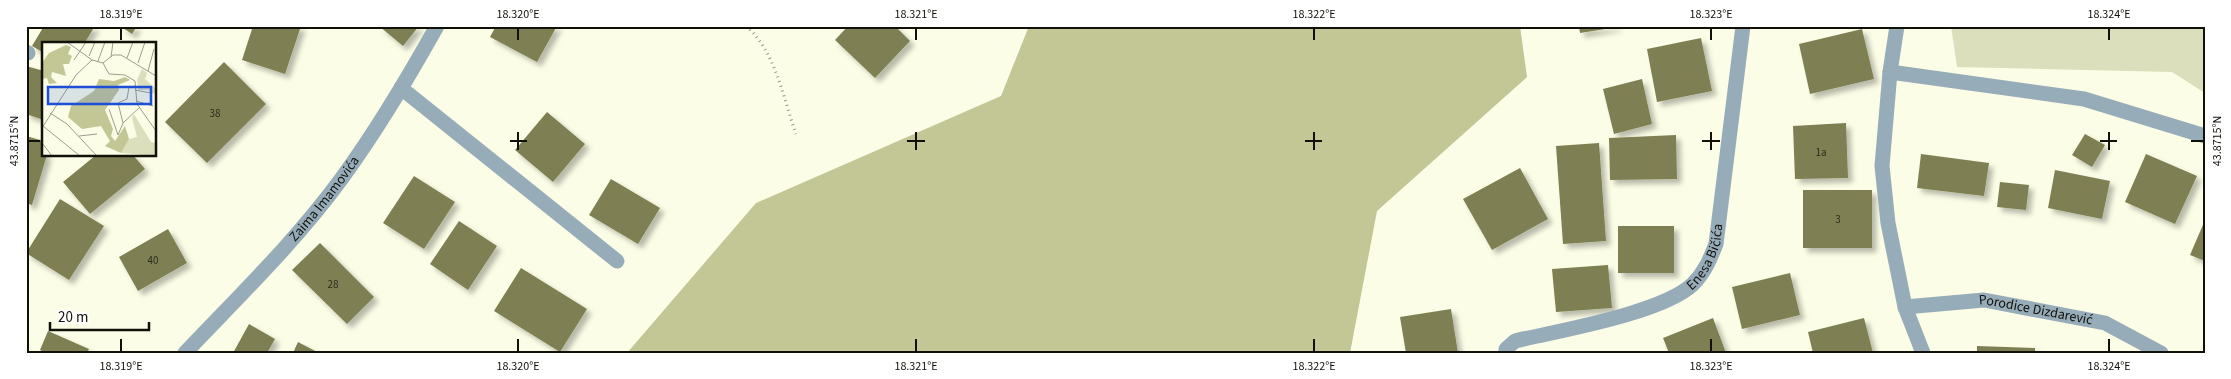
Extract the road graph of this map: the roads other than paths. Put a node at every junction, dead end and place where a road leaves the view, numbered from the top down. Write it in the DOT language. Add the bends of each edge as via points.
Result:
graph roads {
  1 [pos="437,26"];
  2 [pos="1743,26"];
  3 [pos="1897,26"];
  4 [pos="1890,72"];
  5 [pos="401,88"];
  6 [pos="2205,136"];
  7 [pos="617,261"];
  8 [pos="1905,307"];
  9 [pos="185,353"];
  10 [pos="1506,353"];
  11 [pos="1923,353"];
  12 [pos="2161,353"];
  1 -- 5 [label="street, Zaima Imamovića"];
  2 -- 10 [label="street, Enesa Bičića" via="1716,244 1707,268 1692,285 1667,300 1614,317 1515,341"];
  3 -- 4 [label="street"];
  4 -- 6 [label="street" via="2084,99"];
  4 -- 8 [label="street" via="1882,166 1888,223"];
  5 -- 7 [label="street"];
  5 -- 9 [label="street, Zaima Imamovića" via="342,178 290,243"];
  8 -- 11 [label="street"];
  8 -- 12 [label="street, Porodice Dizdarević" via="1984,300 2105,323"];
}
